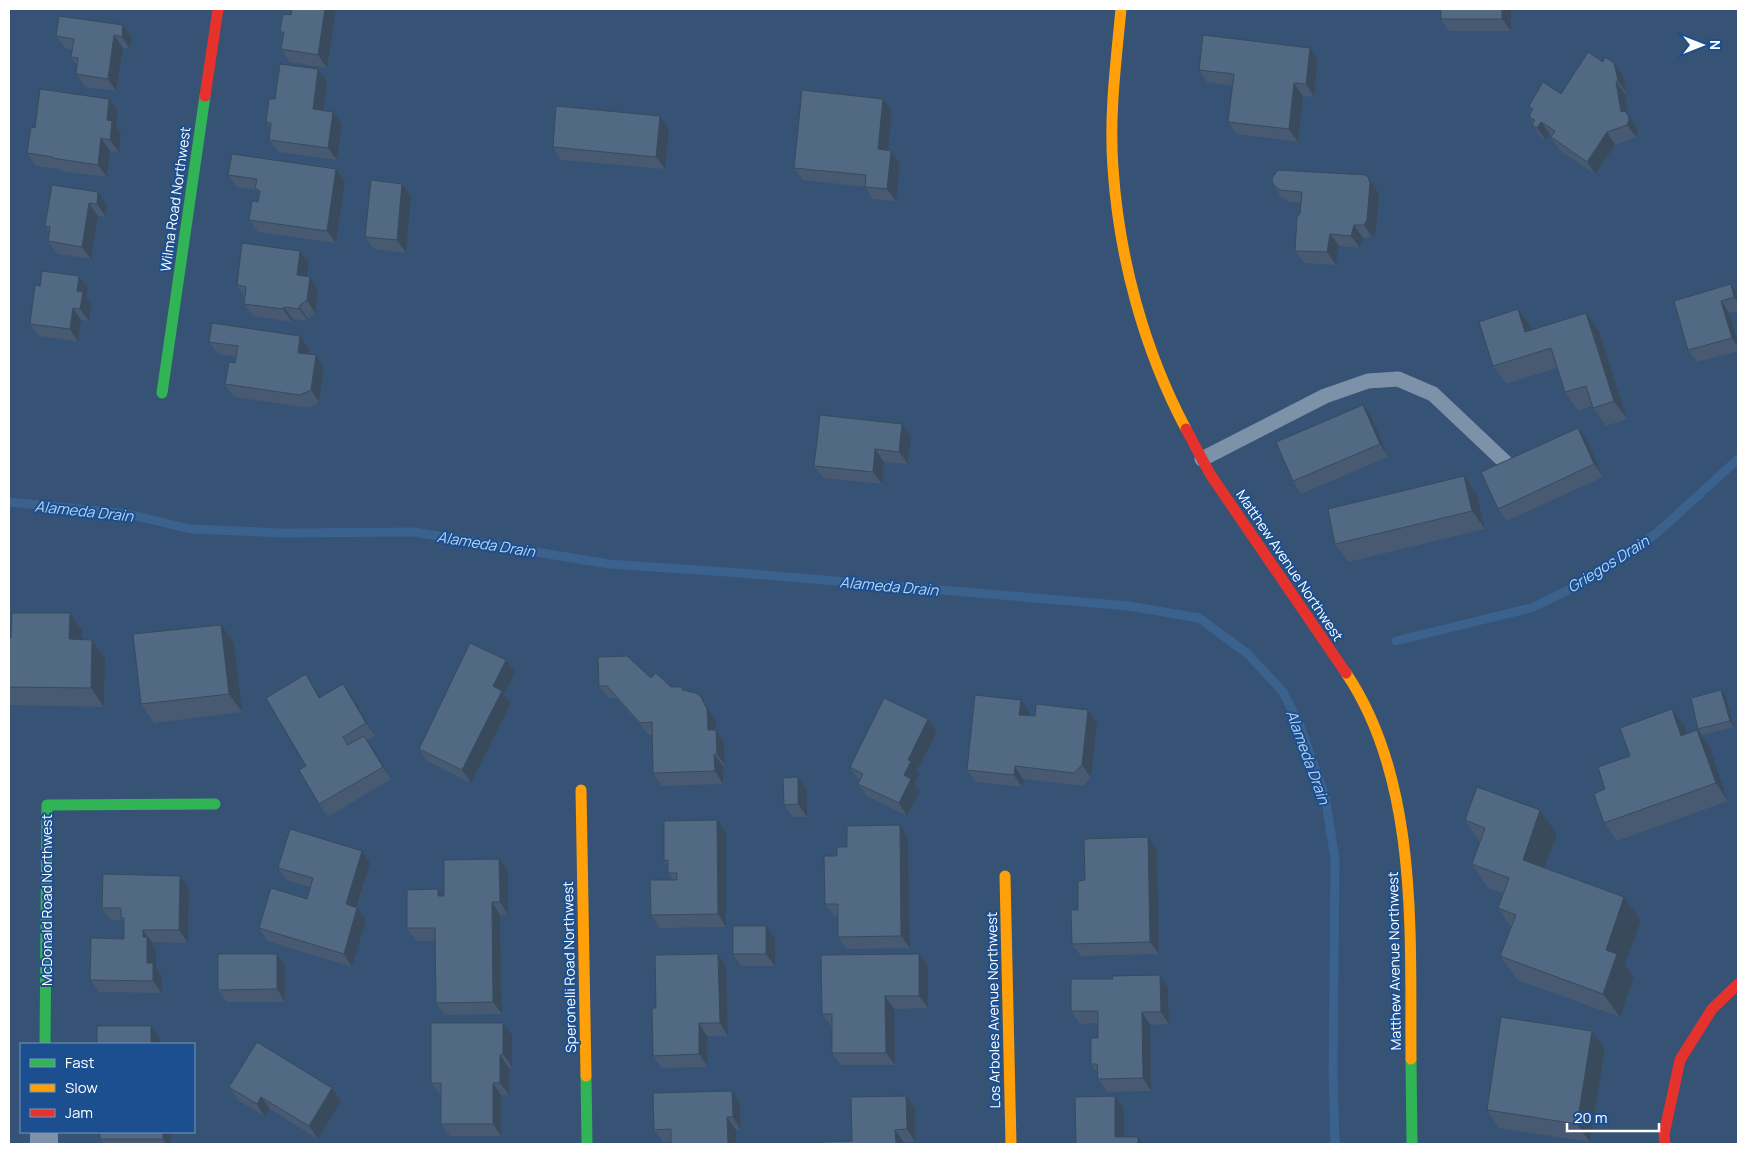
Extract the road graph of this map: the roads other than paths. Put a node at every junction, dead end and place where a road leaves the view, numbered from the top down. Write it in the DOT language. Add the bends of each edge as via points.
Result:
graph roads {
  1 [pos="218,9"];
  2 [pos="1121,9"];
  3 [pos="162,393"];
  4 [pos="1202,459"];
  5 [pos="1506,462"];
  6 [pos="581,790"];
  7 [pos="215,804"];
  8 [pos="1005,876"];
  9 [pos="1738,984"];
  10 [pos="45,1043"];
  11 [pos="587,1144"];
  12 [pos="1011,1144"];
  13 [pos="1412,1144"];
  14 [pos="1664,1144"];
  1 -- 3 [label="street, Wilma Road Northwest"];
  2 -- 4 [label="street, Matthew Avenue Northwest" via="1113,98 1113,167 1120,238 1157,369"];
  4 -- 5 [label="lane" via="1325,396 1368,381 1398,379 1433,394"];
  4 -- 13 [label="street, Matthew Avenue Northwest" via="1356,688 1377,733 1396,789 1406,861"];
  6 -- 11 [label="street, Speronelli Road Northwest"];
  7 -- 10 [label="street, McDonald Road Northwest" via="46,805"];
  8 -- 12 [label="street, Los Arboles Avenue Northwest"];
  9 -- 14 [label="street" via="1712,1009 1680,1060"];
}
